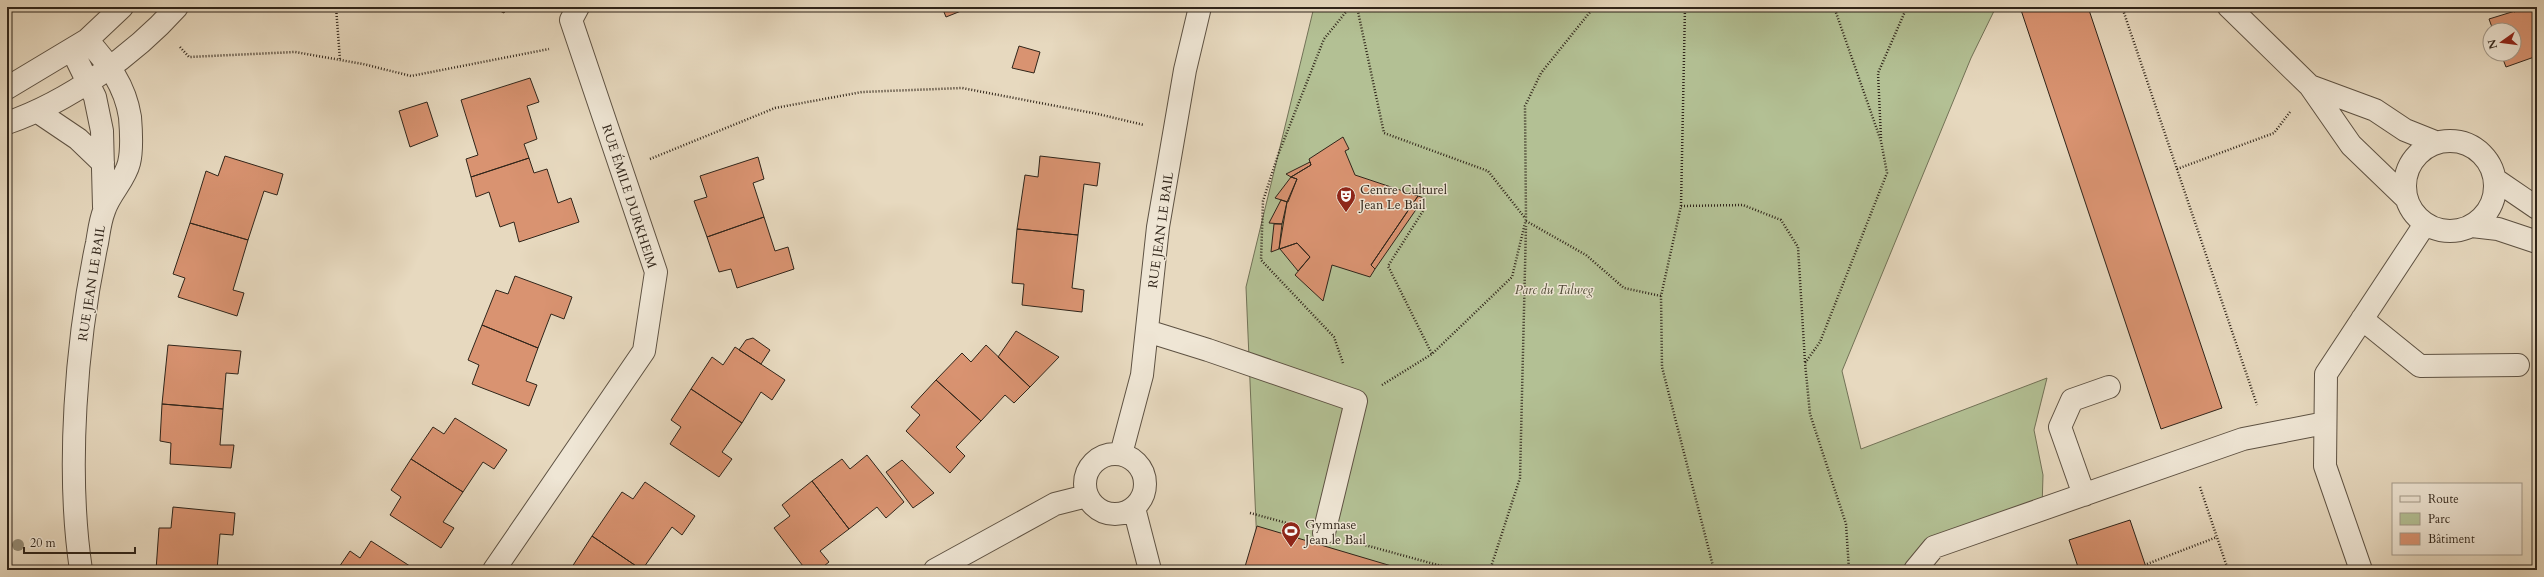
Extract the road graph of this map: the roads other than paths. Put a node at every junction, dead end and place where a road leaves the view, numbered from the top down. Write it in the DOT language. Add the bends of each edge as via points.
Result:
graph roads {
  1 [pos="122,7"];
  2 [pos="177,7"];
  3 [pos="1200,7"];
  4 [pos="2229,7"];
  5 [pos="575,13"];
  6 [pos="79,45"];
  7 [pos="110,65"];
  8 [pos="89,82"];
  9 [pos="2310,86"];
  10 [pos="7,88"];
  11 [pos="38,112"];
  12 [pos="7,123"];
  13 [pos="2435,142"];
  14 [pos="103,163"];
  15 [pos="2496,180"];
  16 [pos="2406,198"];
  17 [pos="2537,208"];
  18 [pos="104,210"];
  19 [pos="2425,224"];
  20 [pos="2472,226"];
  21 [pos="2537,242"];
  22 [pos="2362,319"];
  23 [pos="1147,332"];
  24 [pos="2518,365"];
  25 [pos="2109,387"];
  26 [pos="2325,423"];
  27 [pos="1121,454"];
  28 [pos="2084,495"];
  29 [pos="1087,496"];
  30 [pos="1134,508"];
  31 [pos="1324,533"];
  32 [pos="81,570"];
  33 [pos="494,570"];
  34 [pos="935,570"];
  35 [pos="1150,570"];
  36 [pos="1915,570"];
  37 [pos="2361,570"];
  1 -- 6 [label="street"];
  2 -- 7 [label="street" via="160,26"];
  3 -- 23 [label="street, RUE JEAN LE BAIL" via="1185,70 1158,227"];
  4 -- 9 [label="street"];
  5 -- 33 [label="street, RUE ÉMILE DURKHEIM" via="579,43 656,272 644,351"];
  6 -- 7 [label="street, RUE JEAN LE BAIL"];
  6 -- 8 [label="street"];
  6 -- 10 [label="street"];
  7 -- 8 [label="street"];
  7 -- 18 [label="street, RUE JEAN LE BAIL" via="120,84 130,118 129,163"];
  8 -- 11 [label="street"];
  8 -- 14 [label="street" via="102,131"];
  9 -- 13 [label="street" via="2375,110 2405,130"];
  9 -- 16 [label="street" via="2351,145"];
  11 -- 12 [label="street"];
  11 -- 14 [label="street" via="78,139"];
  13 -- 15 [label="street" via="2464,142 2479,150 2490,164"];
  13 -- 16 [label="street" via="2423,149 2410,165 2405,184"];
  14 -- 18 [label="street"];
  15 -- 17 [label="street"];
  15 -- 20 [label="street" via="2491,207 2483,218"];
  16 -- 19 [label="street" via="2413,212"];
  18 -- 32 [label="street, RUE JEAN LE BAIL" via="87,296 74,449 77,540"];
  19 -- 20 [label="street" via="2456,231"];
  19 -- 22 [label="street"];
  20 -- 21 [label="street" via="2498,228"];
  22 -- 24 [label="street" via="2420,366"];
  22 -- 26 [label="street" via="2326,374"];
  23 -- 27 [label="street, RUE JEAN LE BAIL" via="1142,375"];
  23 -- 31 [label="street" via="1208,350 1356,401"];
  25 -- 28 [label="street" via="2072,400 2060,427"];
  26 -- 28 [label="street" via="2243,439"];
  26 -- 37 [label="street" via="2325,466"];
  27 -- 29 [label="street" via="1104,455 1091,465 1084,480"];
  27 -- 30 [label="street" via="1132,458 1141,467 1145,478 1141,500"];
  28 -- 36 [label="street" via="1934,547"];
  29 -- 30 [label="street" via="1098,510 1107,514 1125,513"];
  29 -- 34 [label="street" via="1055,504"];
  30 -- 35 [label="street"];
}
